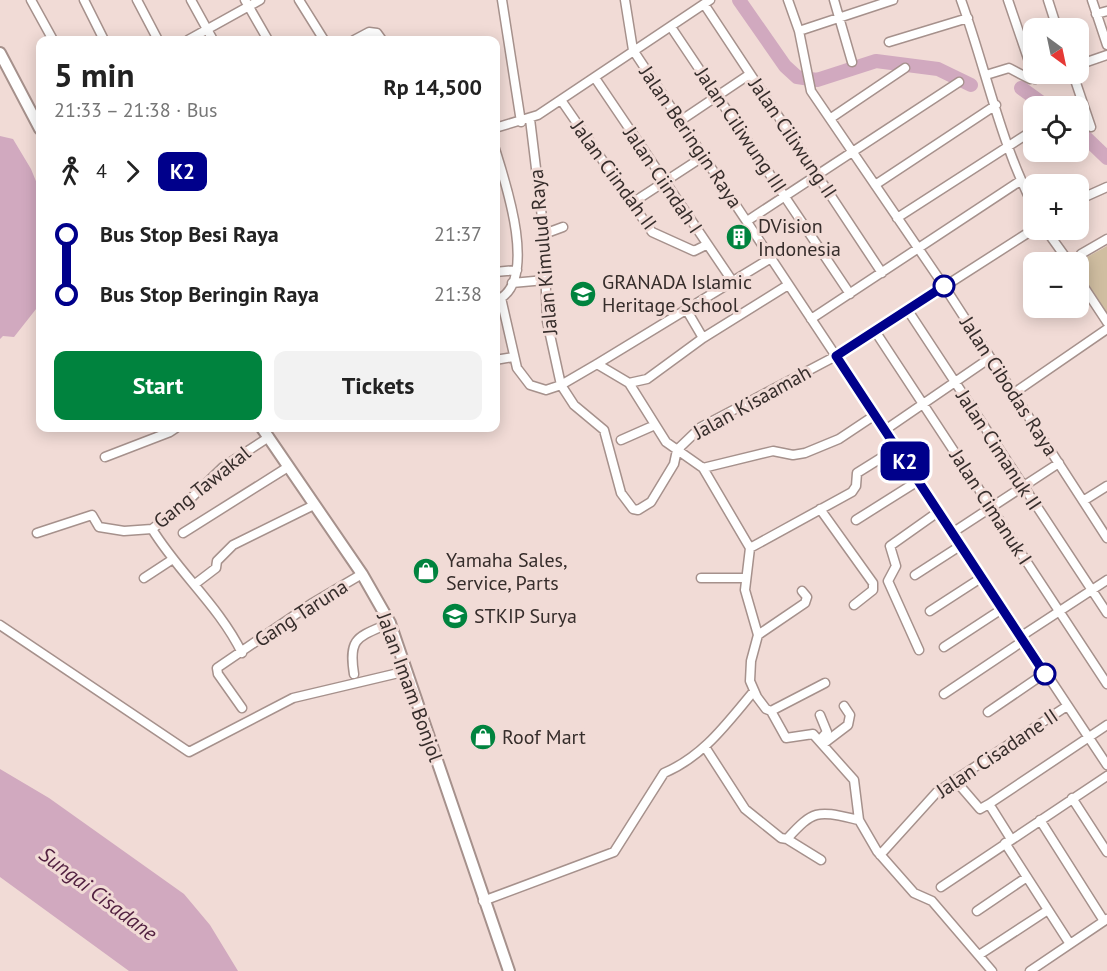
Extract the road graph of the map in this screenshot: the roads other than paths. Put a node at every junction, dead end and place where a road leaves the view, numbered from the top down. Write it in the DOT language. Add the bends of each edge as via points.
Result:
graph roads {
  1 [pos="31,0"];
  2 [pos="84,0"];
  3 [pos="137,0"];
  4 [pos="191,0"];
  5 [pos="260,0"];
  6 [pos="299,0"];
  7 [pos="502,0"];
  8 [pos="625,0"];
  9 [pos="788,0"];
  10 [pos="834,0"];
  11 [pos="893,0"];
  12 [pos="961,0"];
  13 [pos="1008,0"];
  14 [pos="1048,0"];
  15 [pos="1092,0"];
  16 [pos="707,2"];
  17 [pos="247,3"];
  18 [pos="1107,11"];
  19 [pos="1096,14"];
  20 [pos="840,18"];
  21 [pos="968,18"];
  22 [pos="1054,18"];
  23 [pos="672,27"];
  24 [pos="207,30"];
  25 [pos="799,31"];
  26 [pos="51,36"];
  27 [pos="102,36"];
  28 [pos="156,36"];
  29 [pos="196,36"];
  30 [pos="211,36"];
  31 [pos="266,36"];
  32 [pos="322,36"];
  33 [pos="364,36"];
  34 [pos="378,36"];
  35 [pos="889,42"];
  36 [pos="1023,44"];
  37 [pos="1107,45"];
  38 [pos="633,50"];
  39 [pos="0,52"];
  40 [pos="1107,56"];
  41 [pos="852,62"];
  42 [pos="1089,62"];
  43 [pos="904,68"];
  44 [pos="750,74"];
  45 [pos="987,74"];
  46 [pos="1023,76"];
  47 [pos="595,78"];
  48 [pos="959,82"];
  49 [pos="1076,84"];
  50 [pos="718,96"];
  51 [pos="561,100"];
  52 [pos="996,105"];
  53 [pos="831,118"];
  54 [pos="36,119"];
  55 [pos="526,120"];
  56 [pos="680,121"];
  57 [pos="500,127"];
  58 [pos="1091,127"];
  59 [pos="1023,136"];
  60 [pos="1007,145"];
  61 [pos="853,152"];
  62 [pos="704,156"];
  63 [pos="500,165"];
  64 [pos="818,175"];
  65 [pos="664,181"];
  66 [pos="1020,181"];
  67 [pos="875,185"];
  68 [pos="1023,187"];
  69 [pos="1107,187"];
  70 [pos="1089,195"];
  71 [pos="786,196"];
  72 [pos="632,203"];
  73 [pos="897,218"];
  74 [pos="747,221"];
  75 [pos="564,227"];
  76 [pos="544,234"];
  77 [pos="1023,236"];
  78 [pos="1107,239"];
  79 [pos="706,245"];
  80 [pos="918,250"];
  81 [pos="1084,252"];
  82 [pos="771,258"];
  83 [pos="517,270"];
  84 [pos="500,272"];
  85 [pos="882,273"];
  86 [pos="545,280"];
  87 [pos="733,282"];
  88 [pos="512,283"];
  89 [pos="789,285"];
  90 [pos="944,286"];
  91 [pos="850,294"];
  92 [pos="1089,295"];
  93 [pos="500,297"];
  94 [pos="500,306"];
  95 [pos="686,309"];
  96 [pos="907,309"];
  97 [pos="811,319"];
  98 [pos="1107,322"];
  99 [pos="1107,329"];
  100 [pos="875,331"];
  101 [pos="703,338"];
  102 [pos="836,356"];
  103 [pos="513,357"];
  104 [pos="990,358"];
  105 [pos="500,359"];
  106 [pos="597,364"];
  107 [pos="629,383"];
  108 [pos="955,383"];
  109 [pos="561,385"];
  110 [pos="1014,393"];
  111 [pos="923,404"];
  112 [pos="875,415"];
  113 [pos="655,424"];
  114 [pos="885,430"];
  115 [pos="170,432"];
  116 [pos="265,432"];
  117 [pos="268,437"];
  118 [pos="621,440"];
  119 [pos="897,448"];
  120 [pos="677,450"];
  121 [pos="105,457"];
  122 [pos="1059,463"];
  123 [pos="288,467"];
  124 [pos="703,468"];
  125 [pos="918,481"];
  126 [pos="1023,486"];
  127 [pos="1107,486"];
  128 [pos="1083,501"];
  129 [pos="314,505"];
  130 [pos="991,507"];
  131 [pos="820,509"];
  132 [pos="938,512"];
  133 [pos="856,520"];
  134 [pos="152,529"];
  135 [pos="183,533"];
  136 [pos="952,533"];
  137 [pos="37,534"];
  138 [pos="1107,538"];
  139 [pos="960,546"];
  140 [pos="750,548"];
  141 [pos="173,559"];
  142 [pos="362,574"];
  143 [pos="915,575"];
  144 [pos="144,578"];
  145 [pos="701,578"];
  146 [pos="745,578"];
  147 [pos="981,578"];
  148 [pos="1107,580"];
  149 [pos="195,584"];
  150 [pos="1092,590"];
  151 [pos="802,591"];
  152 [pos="854,605"];
  153 [pos="1002,609"];
  154 [pos="930,611"];
  155 [pos="1059,612"];
  156 [pos="1107,613"];
  157 [pos="390,623"];
  158 [pos="0,625"];
  159 [pos="758,635"];
  160 [pos="1022,639"];
  161 [pos="944,647"];
  162 [pos="919,650"];
  163 [pos="242,653"];
  164 [pos="407,671"];
  165 [pos="354,674"];
  166 [pos="1045,674"];
  167 [pos="825,683"];
  168 [pos="1107,684"];
  169 [pos="754,692"];
  170 [pos="944,694"];
  171 [pos="844,706"];
  172 [pos="1067,706"];
  173 [pos="242,708"];
  174 [pos="771,711"];
  175 [pos="988,712"];
  176 [pos="820,715"];
  177 [pos="1107,725"];
  178 [pos="1088,737"];
  179 [pos="821,742"];
  180 [pos="705,747"];
  181 [pos="1107,765"];
  182 [pos="1107,776"];
  183 [pos="956,780"];
  184 [pos="1072,798"];
  185 [pos="989,804"];
  186 [pos="859,820"];
  187 [pos="1040,820"];
  188 [pos="787,839"];
  189 [pos="1008,841"];
  190 [pos="1107,852"];
  191 [pos="880,855"];
  192 [pos="821,860"];
  193 [pos="1027,877"];
  194 [pos="941,887"];
  195 [pos="483,901"];
  196 [pos="1048,910"];
  197 [pos="977,911"];
  198 [pos="1106,920"];
  199 [pos="1070,944"];
  200 [pos="979,955"];
  201 [pos="1037,969"];
  202 [pos="509,971"];
  203 [pos="992,971"];
  1 -- 26 [label="street"];
  2 -- 27 [label="street"];
  3 -- 28 [label="street"];
  4 -- 24 [label="street"];
  5 -- 17 [label="street"];
  6 -- 32 [label="street"];
  7 -- 55 [label="street, Jalan Kimulud Raya"];
  8 -- 38 [label="street"];
  9 -- 25 [label="street"];
  10 -- 20 [label="street"];
  11 -- 20 [label="street"];
  12 -- 21 [label="street"];
  13 -- 36 [label="street"];
  14 -- 22 [label="street"];
  15 -- 19 [label="street"];
  16 -- 23 [label="street"];
  16 -- 44 [label="street, Jalan Ciliwung II"];
  17 -- 24 [label="street"];
  17 -- 31 [label="street"];
  18 -- 19 [label="street"];
  19 -- 37 [label="street"];
  20 -- 25 [label="street"];
  20 -- 41 [label="street"];
  21 -- 35 [label="street"];
  21 -- 45 [label="street"];
  23 -- 38 [label="street"];
  23 -- 50 [label="street, Jalan Ciliwung III"];
  24 -- 29 [label="street"];
  24 -- 30 [label="street"];
  25 -- 53 [label="street, Jalan Cibodas Raya" via="809,87"];
  33 -- 34 [label="street" via="373,32"];
  38 -- 47 [label="street"];
  38 -- 56 [label="street, Jalan Beringin Raya"];
  39 -- 54 [label="main road"];
  40 -- 42 [label="street"];
  43 -- 53 [label="street"];
  44 -- 50 [label="street"];
  44 -- 64 [label="street, Jalan Ciliwung II"];
  45 -- 46 [label="street" via="1010,68"];
  45 -- 52 [label="street"];
  47 -- 51 [label="street"];
  47 -- 65 [label="street, Jalan Ciindah I"];
  48 -- 61 [label="street"];
  49 -- 58 [label="street"];
  50 -- 56 [label="street"];
  50 -- 71 [label="street, Jalan Ciliwung III"];
  51 -- 55 [label="street"];
  51 -- 72 [label="street, Jalan Ciindah II"];
  52 -- 60 [label="street"];
  52 -- 67 [label="street"];
  53 -- 61 [label="street, Jalan Cibodas Raya"];
  55 -- 57 [label="street"];
  55 -- 76 [label="street, Jalan Kimulud Raya"];
  56 -- 62 [label="street, Jalan Beringin Raya"];
  59 -- 60 [label="street"];
  60 -- 66 [label="street"];
  60 -- 73 [label="street"];
  61 -- 64 [label="street"];
  61 -- 67 [label="street, Jalan Cibodas Raya"];
  62 -- 65 [label="street"];
  62 -- 74 [label="street, Jalan Beringin Raya"];
  63 -- 83 [label="street" via="511,201"];
  64 -- 71 [label="street"];
  64 -- 85 [label="street, Jalan Ciliwung II"];
  65 -- 72 [label="street"];
  65 -- 79 [label="street, Jalan Ciindah I"];
  66 -- 68 [label="street"];
  66 -- 80 [label="street"];
  67 -- 73 [label="street, Jalan Cibodas Raya"];
  69 -- 70 [label="street"];
  71 -- 74 [label="street"];
  71 -- 91 [label="street, Jalan Ciliwung III"];
  72 -- 79 [label="street, Jalan Ciindah II" via="654,234 694,251"];
  73 -- 80 [label="street, Jalan Cibodas Raya"];
  74 -- 82 [label="street, Jalan Beringin Raya"];
  75 -- 76 [label="street"];
  76 -- 86 [label="street, Jalan Kimulud Raya"];
  77 -- 90 [label="street, Jalan Kisaamah"];
  78 -- 81 [label="street"];
  79 -- 87 [label="street, Jalan Ciindah I"];
  80 -- 85 [label="street"];
  80 -- 90 [label="street, Jalan Cibodas Raya"];
  82 -- 87 [label="street"];
  82 -- 89 [label="street, Jalan Beringin Raya"];
  83 -- 84 [label="street"];
  83 -- 88 [label="street"];
  85 -- 91 [label="street"];
  86 -- 88 [label="street"];
  86 -- 109 [label="street, Jalan Kimulud Raya" via="550,338"];
  87 -- 95 [label="street"];
  88 -- 93 [label="street" via="508,293"];
  89 -- 97 [label="street, Jalan Beringin Raya"];
  89 -- 101 [label="street"];
  90 -- 96 [label="street, Jalan Kisaamah"];
  90 -- 104 [label="street, Jalan Cibodas Raya"];
  91 -- 97 [label="street"];
  92 -- 98 [label="street"];
  94 -- 103 [label="street"];
  95 -- 101 [label="street"];
  95 -- 106 [label="street"];
  96 -- 100 [label="street, Jalan Kisaamah"];
  96 -- 108 [label="street, Jalan Cimanuk II"];
  97 -- 102 [label="street, Jalan Beringin Raya"];
  99 -- 110 [label="street"];
  100 -- 102 [label="street, Jalan Kisaamah"];
  100 -- 111 [label="street, Jalan Cimanuk I"];
  101 -- 107 [label="street" via="646,379"];
  102 -- 112 [label="street, Jalan Beringin Raya"];
  102 -- 120 [label="street, Jalan Kisaamah" via="701,427"];
  103 -- 105 [label="street"];
  103 -- 109 [label="street" via="530,385 546,390"];
  104 -- 108 [label="street"];
  104 -- 110 [label="street, Jalan Cibodas Raya"];
  106 -- 107 [label="street"];
  106 -- 109 [label="street"];
  107 -- 113 [label="street"];
  108 -- 111 [label="street"];
  108 -- 126 [label="street, Jalan Cimanuk II"];
  109 -- 120 [label="street, Jalan Kisaamah" via="574,405 604,430 621,493 633,509 651,502 674,464"];
  110 -- 122 [label="street, Jalan Cibodas Raya"];
  111 -- 114 [label="street"];
  111 -- 130 [label="street, Jalan Cimanuk I"];
  112 -- 114 [label="street, Jalan Beringin Raya"];
  112 -- 124 [label="street" via="839,439 805,453 773,451"];
  113 -- 118 [label="street"];
  113 -- 120 [label="street" via="666,442"];
  114 -- 119 [label="street, Jalan Beringin Raya"];
  115 -- 121 [label="street"];
  116 -- 117 [label="main road, Jalan Imam Bonjol"];
  117 -- 123 [label="main road, Jalan Imam Bonjol"];
  117 -- 134 [label="street, Gang Tawakal" via="223,467"];
  119 -- 125 [label="street, Jalan Beringin Raya"];
  119 -- 131 [label="street" via="857,473 852,492"];
  120 -- 124 [label="street"];
  122 -- 126 [label="street"];
  122 -- 128 [label="street, Jalan Cibodas Raya"];
  123 -- 129 [label="main road, Jalan Imam Bonjol"];
  123 -- 135 [label="street"];
  124 -- 140 [label="street"];
  125 -- 132 [label="street, Jalan Beringin Raya"];
  125 -- 133 [label="street"];
  126 -- 130 [label="street"];
  126 -- 150 [label="street, Jalan Cimanuk II"];
  127 -- 128 [label="street"];
  128 -- 138 [label="street, Jalan Cibodas Raya"];
  129 -- 142 [label="main road, Jalan Imam Bonjol"];
  129 -- 149 [label="street" via="233,545 217,561 216,568"];
  130 -- 136 [label="street"];
  130 -- 155 [label="street, Jalan Cimanuk I"];
  131 -- 140 [label="street"];
  131 -- 152 [label="street" via="873,583 873,590"];
  132 -- 136 [label="street, Jalan Beringin Raya"];
  132 -- 162 [label="street" via="891,544 896,566 888,581"];
  134 -- 137 [label="street, Gang Tawakal" via="124,531 99,527 92,515"];
  134 -- 141 [label="street"];
  136 -- 139 [label="street, Jalan Beringin Raya"];
  139 -- 143 [label="street"];
  139 -- 147 [label="street, Jalan Beringin Raya"];
  140 -- 146 [label="street"];
  141 -- 144 [label="street"];
  141 -- 149 [label="street"];
  142 -- 157 [label="main road, Jalan Imam Bonjol"];
  142 -- 163 [label="street, Gang Taruna" via="310,604"];
  145 -- 146 [label="street"];
  146 -- 159 [label="street" via="747,603"];
  147 -- 153 [label="street, Jalan Beringin Raya"];
  147 -- 154 [label="street"];
  148 -- 150 [label="street"];
  149 -- 163 [label="street" via="229,628"];
  150 -- 155 [label="street"];
  150 -- 156 [label="street, Jalan Cimanuk II"];
  151 -- 159 [label="street" via="807,597 805,603"];
  153 -- 160 [label="street, Jalan Beringin Raya"];
  153 -- 161 [label="street"];
  155 -- 160 [label="street"];
  155 -- 168 [label="street, Jalan Cimanuk I"];
  157 -- 164 [label="main road, Jalan Imam Bonjol"];
  157 -- 165 [label="street" via="352,646"];
  158 -- 164 [label="street" via="189,752 293,698"];
  159 -- 169 [label="street" via="750,670"];
  160 -- 166 [label="street, Jalan Beringin Raya"];
  160 -- 170 [label="street"];
  163 -- 173 [label="street, Gang Taruna" via="216,670"];
  164 -- 195 [label="main road, Jalan Imam Bonjol"];
  166 -- 172 [label="street, Jalan Beringin Raya"];
  166 -- 175 [label="street"];
  167 -- 174 [label="street"];
  169 -- 174 [label="street"];
  169 -- 180 [label="street"];
  171 -- 179 [label="street" via="850,715 848,725"];
  172 -- 178 [label="street, Jalan Beringin Raya"];
  172 -- 183 [label="street, Jalan Cisadane II"];
  174 -- 179 [label="street" via="786,738 810,733"];
  176 -- 179 [label="street" via="827,732"];
  177 -- 178 [label="street"];
  178 -- 181 [label="street, Jalan Beringin Raya"];
  178 -- 185 [label="street"];
  179 -- 186 [label="street" via="854,780"];
  180 -- 188 [label="street" via="750,815"];
  180 -- 195 [label="street" via="664,772 614,852"];
  182 -- 184 [label="street"];
  183 -- 185 [label="street" via="980,809"];
  183 -- 191 [label="street, Jalan Cisadane II" via="937,792"];
  184 -- 187 [label="street"];
  184 -- 190 [label="street"];
  185 -- 189 [label="street"];
  186 -- 188 [label="street" via="811,816"];
  186 -- 191 [label="street"];
  187 -- 189 [label="street"];
  187 -- 198 [label="street"];
  188 -- 192 [label="street"];
  189 -- 193 [label="street"];
  189 -- 194 [label="street"];
  191 -- 200 [label="street" via="914,893 932,901"];
  193 -- 196 [label="street"];
  193 -- 197 [label="street"];
  195 -- 202 [label="main road, Jalan Imam Bonjol"];
  196 -- 199 [label="street"];
  196 -- 200 [label="street"];
  198 -- 199 [label="street"];
  199 -- 201 [label="street"];
  200 -- 203 [label="street"];
}
